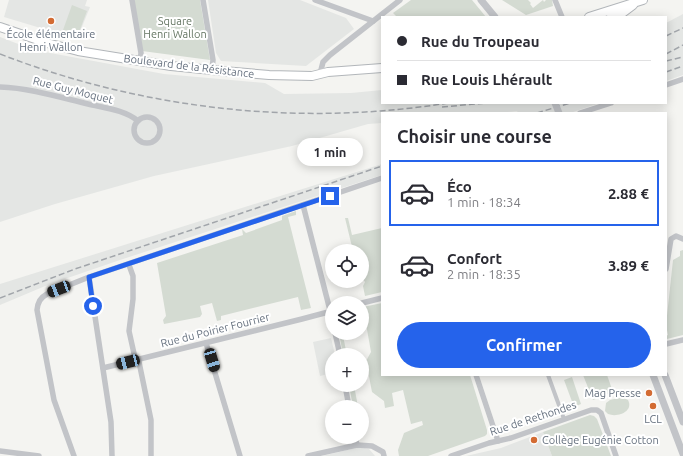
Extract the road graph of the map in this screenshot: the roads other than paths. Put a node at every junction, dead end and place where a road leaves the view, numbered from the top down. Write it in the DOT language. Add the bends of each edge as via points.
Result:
graph roads {
  1 [pos="132,0"];
  2 [pos="203,0"];
  3 [pos="315,0"];
  4 [pos="400,0"];
  5 [pos="481,0"];
  6 [pos="487,0"];
  7 [pos="555,0"];
  8 [pos="640,1"];
  9 [pos="494,16"];
  10 [pos="500,16"];
  11 [pos="562,16"];
  12 [pos="592,16"];
  13 [pos="614,16"];
  14 [pos="373,21"];
  15 [pos="0,27"];
  16 [pos="140,61"];
  17 [pos="381,68"];
  18 [pos="212,70"];
  19 [pos="320,74"];
  20 [pos="683,80"];
  21 [pos="667,85"];
  22 [pos="0,87"];
  23 [pos="608,104"];
  24 [pos="583,112"];
  25 [pos="138,121"];
  26 [pos="381,178"];
  27 [pos="303,205"];
  28 [pos="681,237"];
  29 [pos="667,262"];
  30 [pos="129,265"];
  31 [pos="89,277"];
  32 [pos="327,296"];
  33 [pos="381,298"];
  34 [pos="369,301"];
  35 [pos="325,313"];
  36 [pos="683,340"];
  37 [pos="206,343"];
  38 [pos="667,344"];
  39 [pos="138,360"];
  40 [pos="103,368"];
  41 [pos="476,376"];
  42 [pos="548,376"];
  43 [pos="653,376"];
  44 [pos="665,376"];
  45 [pos="564,419"];
  46 [pos="683,422"];
  47 [pos="498,441"];
  48 [pos="357,444"];
  49 [pos="0,451"];
  50 [pos="683,454"];
  51 [pos="39,456"];
  52 [pos="74,456"];
  53 [pos="112,456"];
  54 [pos="151,456"];
  55 [pos="240,456"];
  56 [pos="308,456"];
  57 [pos="384,456"];
  58 [pos="450,456"];
  59 [pos="616,456"];
  1 -- 16 [label="street" via="141,53"];
  2 -- 18 [label="street" via="213,60"];
  3 -- 14 [label="street"];
  4 -- 14 [label="street"];
  5 -- 9 [label="street"];
  6 -- 10 [label="street"];
  7 -- 11 [label="street"];
  8 -- 12 [label="main road"];
  8 -- 13 [label="main road"];
  14 -- 19 [label="street" via="323,62"];
  15 -- 16 [label="main road, Boulevard de la Résistance" via="78,51"];
  16 -- 18 [label="main road, Boulevard de la Résistance"];
  17 -- 19 [label="main road, Boulevard de la Résistance"];
  18 -- 19 [label="main road, Boulevard de la Résistance" via="269,75"];
  20 -- 21 [label="street"];
  22 -- 25 [label="street, Rue Guy Moquet" via="36,91 122,112"];
  23 -- 24 [label="street"];
  25 -- 25 [label="street" via="134,130 138,139 147,143 156,140 160,131 156,122 147,118"];
  26 -- 27 [label="street"];
  27 -- 30 [label="street"];
  27 -- 32 [label="street"];
  28 -- 29 [label="street" via="674,236 671,239"];
  30 -- 31 [label="street"];
  30 -- 39 [label="street" via="133,276 133,298 129,331 135,358"];
  31 -- 40 [label="street"];
  31 -- 52 [label="street" via="47,294 38,301 37,306 54,400"];
  33 -- 34 [label="street"];
  35 -- 37 [label="street, Rue du Poirier Fourrier"];
  36 -- 38 [label="street"];
  37 -- 39 [label="street, Rue du Poirier Fourrier"];
  37 -- 55 [label="street"];
  39 -- 40 [label="street, Rue du Poirier Fourrier"];
  39 -- 54 [label="street" via="151,420"];
  40 -- 53 [label="street" via="111,422"];
  41 -- 47 [label="street"];
  42 -- 45 [label="street"];
  43 -- 50 [label="street"];
  44 -- 46 [label="street"];
  45 -- 47 [label="street, Rue de Rethondes"];
  45 -- 59 [label="street, Rue de Rethondes" via="591,410 601,413"];
  47 -- 58 [label="street, Rue de Rethondes"];
  48 -- 56 [label="street"];
  48 -- 57 [label="street" via="372,446 383,452"];
  49 -- 51 [label="street"];
}
